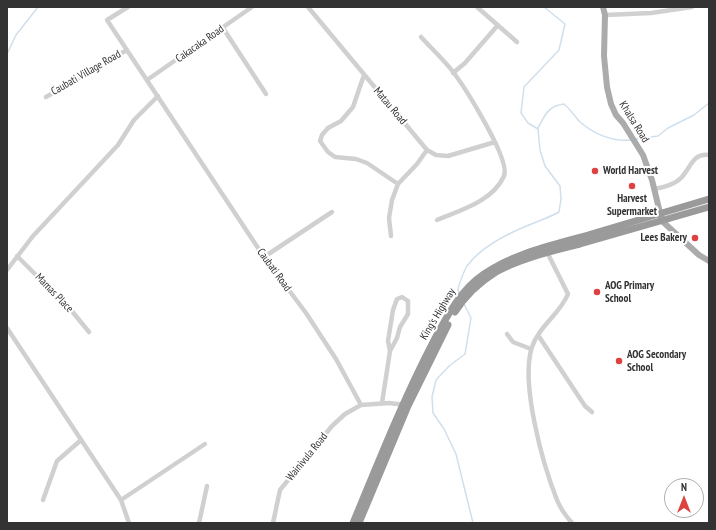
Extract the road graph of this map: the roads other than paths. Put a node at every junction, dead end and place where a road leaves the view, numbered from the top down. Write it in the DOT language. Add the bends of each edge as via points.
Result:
graph roads {
  1 [pos="128,7"];
  2 [pos="252,7"];
  3 [pos="308,7"];
  4 [pos="477,7"];
  5 [pos="603,7"];
  6 [pos="692,7"];
  7 [pos="605,15"];
  8 [pos="498,25"];
  9 [pos="223,28"];
  10 [pos="421,37"];
  11 [pos="517,42"];
  12 [pos="127,50"];
  13 [pos="453,73"];
  14 [pos="364,75"];
  15 [pos="146,80"];
  16 [pos="266,94"];
  17 [pos="158,96"];
  18 [pos="46,97"];
  19 [pos="495,142"];
  20 [pos="427,150"];
  21 [pos="709,155"];
  22 [pos="398,184"];
  23 [pos="654,189"];
  24 [pos="709,199"];
  25 [pos="709,207"];
  26 [pos="332,212"];
  27 [pos="661,217"];
  28 [pos="437,220"];
  29 [pos="391,236"];
  30 [pos="547,250"];
  31 [pos="17,256"];
  32 [pos="264,257"];
  33 [pos="709,261"];
  34 [pos="7,270"];
  35 [pos="7,328"];
  36 [pos="89,332"];
  37 [pos="507,334"];
  38 [pos="538,335"];
  39 [pos="531,348"];
  40 [pos="390,352"];
  41 [pos="382,403"];
  42 [pos="361,405"];
  43 [pos="406,405"];
  44 [pos="592,412"];
  45 [pos="80,440"];
  46 [pos="205,444"];
  47 [pos="206,486"];
  48 [pos="42,500"];
  49 [pos="121,500"];
  50 [pos="129,523"];
  51 [pos="199,523"];
  52 [pos="273,523"];
  53 [pos="353,523"];
  54 [pos="358,523"];
  55 [pos="572,523"];
  1 -- 12 [label="street, Caubati Road" via="107,20"];
  2 -- 9 [label="street, Cakacaka Road"];
  3 -- 14 [label="street, Matau Road"];
  4 -- 8 [label="street"];
  5 -- 7 [label="main road, Khalsa Road"];
  6 -- 7 [label="street" via="651,13"];
  7 -- 23 [label="main road, Khalsa Road" via="606,87 616,115 644,155"];
  8 -- 11 [label="street"];
  8 -- 13 [label="street"];
  9 -- 15 [label="street, Cakacaka Road"];
  9 -- 16 [label="street"];
  10 -- 13 [label="street"];
  12 -- 15 [label="street, Caubati Road"];
  12 -- 18 [label="street, Caubati Village Road"];
  13 -- 19 [label="street"];
  14 -- 20 [label="street, Matau Road"];
  14 -- 22 [label="street" via="353,106 341,121 328,128 320,141 335,157 367,163"];
  15 -- 17 [label="street, Caubati Road"];
  17 -- 31 [label="street" via="134,120 118,146 38,230"];
  17 -- 32 [label="street, Caubati Road"];
  19 -- 20 [label="street" via="448,156 436,155"];
  19 -- 28 [label="street" via="505,167 500,184 479,202"];
  20 -- 22 [label="street"];
  21 -- 23 [label="street" via="702,154 694,159 680,179 670,185"];
  22 -- 29 [label="street" via="389,218"];
  23 -- 27 [label="main road, Khalsa Road"];
  24 -- 27 [label="highway, King's Highway"];
  25 -- 27 [label="highway, King's Highway"];
  26 -- 32 [label="street"];
  27 -- 30 [label="highway, King's Highway"];
  27 -- 33 [label="main road" via="699,255"];
  30 -- 38 [label="street" via="568,294 560,310"];
  30 -- 43 [label="highway, King's Highway" via="497,272 464,296 418,370"];
  31 -- 34 [label="street"];
  31 -- 36 [label="street, Mamas Place" via="71,310"];
  32 -- 42 [label="street, Caubati Road" via="306,313 336,359"];
  35 -- 45 [label="street"];
  37 -- 39 [label="street" via="513,342"];
  38 -- 39 [label="street"];
  38 -- 44 [label="street" via="585,406"];
  39 -- 55 [label="street" via="530,393 539,442 557,501"];
  40 -- 40 [label="street" via="388,341 393,310 397,299 402,297 408,301 408,314"];
  40 -- 41 [label="street"];
  41 -- 42 [label="street"];
  41 -- 43 [label="street"];
  42 -- 52 [label="street, Wainivula Road" via="345,414 332,426 280,490"];
  43 -- 53 [label="highway, King's Highway"];
  43 -- 54 [label="highway, King's Highway"];
  45 -- 48 [label="street" via="57,461"];
  45 -- 49 [label="street"];
  46 -- 49 [label="street"];
  47 -- 51 [label="street"];
  49 -- 50 [label="street"];
}
